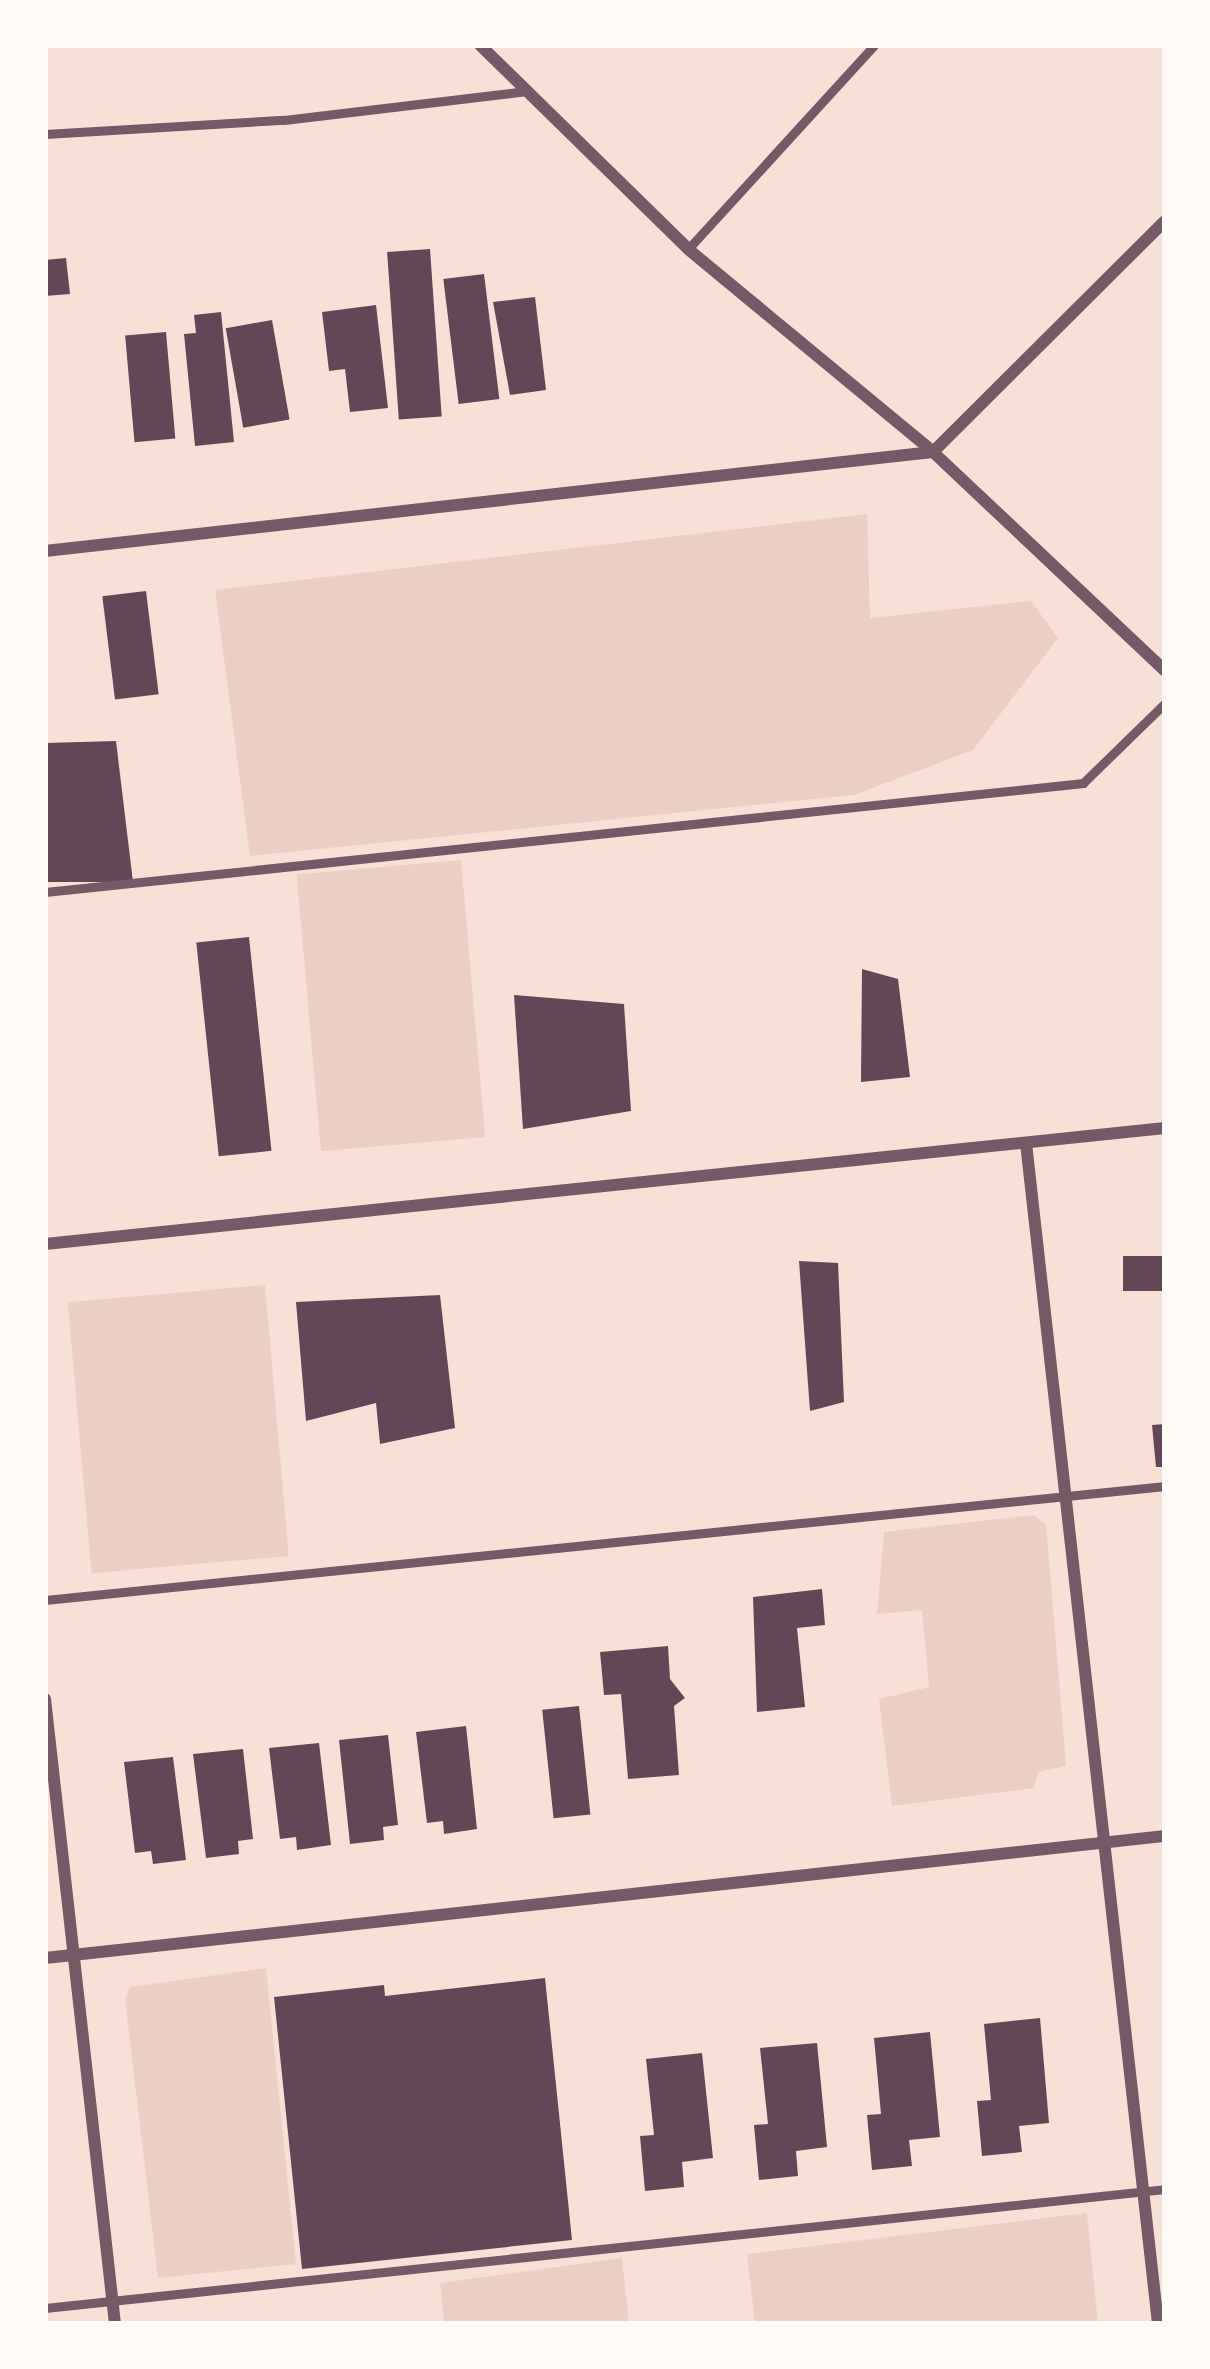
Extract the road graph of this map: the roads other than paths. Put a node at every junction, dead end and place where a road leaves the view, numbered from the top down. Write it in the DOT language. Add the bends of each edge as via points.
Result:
graph roads {
  1 [pos="480,45"];
  2 [pos="874,45"];
  3 [pos="527,91"];
  4 [pos="45,134"];
  5 [pos="1165,221"];
  6 [pos="688,249"];
  7 [pos="933,452"];
  8 [pos="45,551"];
  9 [pos="1165,671"];
  10 [pos="1165,704"];
  11 [pos="45,892"];
  12 [pos="1165,1128"];
  13 [pos="1026,1143"];
  14 [pos="45,1244"];
  15 [pos="1165,1486"];
  16 [pos="1066,1496"];
  17 [pos="45,1600"];
  18 [pos="45,1700"];
  19 [pos="1165,1837"];
  20 [pos="1105,1843"];
  21 [pos="74,1955"];
  22 [pos="45,1958"];
  23 [pos="1165,2189"];
  24 [pos="1143,2191"];
  25 [pos="113,2301"];
  26 [pos="45,2308"];
  27 [pos="116,2324"];
  28 [pos="1158,2324"];
  1 -- 3 [label="street"];
  2 -- 6 [label="lane"];
  3 -- 4 [label="lane" via="284,120"];
  3 -- 6 [label="street"];
  5 -- 7 [label="street"];
  6 -- 7 [label="street"];
  7 -- 8 [label="street"];
  7 -- 9 [label="street"];
  10 -- 11 [label="lane" via="1083,784"];
  12 -- 13 [label="street"];
  13 -- 14 [label="street"];
  13 -- 16 [label="street"];
  15 -- 16 [label="lane"];
  16 -- 17 [label="lane"];
  16 -- 20 [label="street"];
  18 -- 21 [label="street"];
  19 -- 20 [label="street"];
  20 -- 21 [label="street"];
  20 -- 24 [label="street"];
  21 -- 22 [label="street"];
  21 -- 25 [label="street"];
  23 -- 24 [label="lane"];
  24 -- 25 [label="lane"];
  24 -- 28 [label="street"];
  25 -- 26 [label="lane"];
  25 -- 27 [label="street"];
}
